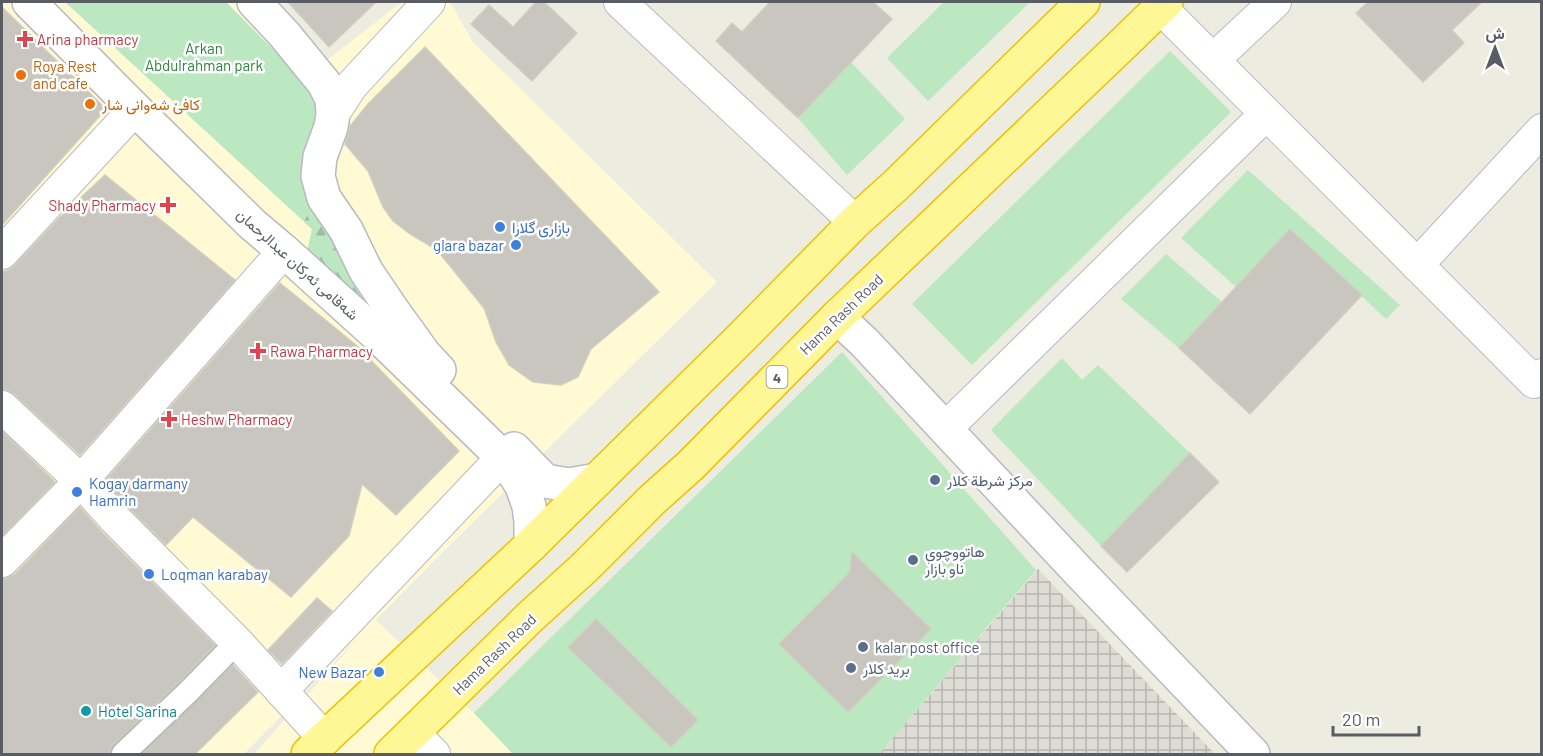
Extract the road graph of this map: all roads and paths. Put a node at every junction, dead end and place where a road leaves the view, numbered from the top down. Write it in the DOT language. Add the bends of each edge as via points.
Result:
graph roads {
  1 [pos="29,2"];
  2 [pos="254,2"];
  3 [pos="620,2"];
  4 [pos="1083,2"];
  5 [pos="1275,2"];
  6 [pos="424,3"];
  7 [pos="1163,4"];
  8 [pos="1213,60"];
  9 [pos="135,110"];
  10 [pos="333,114"];
  11 [pos="1266,114"];
  12 [pos="1542,130"];
  13 [pos="855,222"];
  14 [pos="284,251"];
  15 [pos="2,253"];
  16 [pos="1418,265"];
  17 [pos="837,317"];
  18 [pos="385,323"];
  19 [pos="1542,375"];
  20 [pos="2,407"];
  21 [pos="945,429"];
  22 [pos="502,458"];
  23 [pos="597,480"];
  24 [pos="81,481"];
  25 [pos="531,545"];
  26 [pos="2,561"];
  27 [pos="237,642"];
  28 [pos="281,691"];
  29 [pos="317,747"];
  30 [pos="412,747"];
  31 [pos="123,754"];
  32 [pos="1253,754"];
  1 -- 9 [label="street, شەقامی ئەرکان عبدالرحمان"];
  2 -- 10 [label="street" via="324,83 332,99"];
  3 -- 13 [label="street"];
  4 -- 13 [label="highway"];
  5 -- 8 [label="street"];
  6 -- 10 [label="street" via="352,85"];
  7 -- 8 [label="street"];
  7 -- 17 [label="highway, Hama Rash Road / 4"];
  8 -- 11 [label="street"];
  9 -- 14 [label="street, شەقامی ئەرکان عبدالرحمان"];
  9 -- 15 [label="street"];
  10 -- 18 [label="street, شەقامی ئەرکان عبدالرحمان" via="318,176 324,198 346,230 366,271"];
  11 -- 16 [label="street"];
  11 -- 21 [label="street"];
  12 -- 16 [label="street"];
  13 -- 23 [label="highway"];
  14 -- 18 [label="street, شەقامی ئەرکان عبدالرحمان"];
  14 -- 24 [label="street"];
  16 -- 19 [label="street" via="1534,382"];
  17 -- 21 [label="street"];
  17 -- 30 [label="highway, Hama Rash Road / 4" via="691,465 530,618"];
  18 -- 22 [label="street, شەقامی ئەرکان عبدالرحمان"];
  18 -- 23 [label="street, شەقامی ئەرکان عبدالرحمان" via="424,354 545,481 569,485"];
  20 -- 24 [label="street"];
  21 -- 32 [label="street"];
  22 -- 25 [label="street, شەقامی ئەرکان عبدالرحمان" via="522,486 530,513"];
  22 -- 28 [label="street"];
  23 -- 25 [label="highway"];
  24 -- 26 [label="street"];
  24 -- 27 [label="street"];
  25 -- 29 [label="highway"];
  27 -- 28 [label="street"];
  27 -- 31 [label="street"];
  28 -- 29 [label="street"];
}
